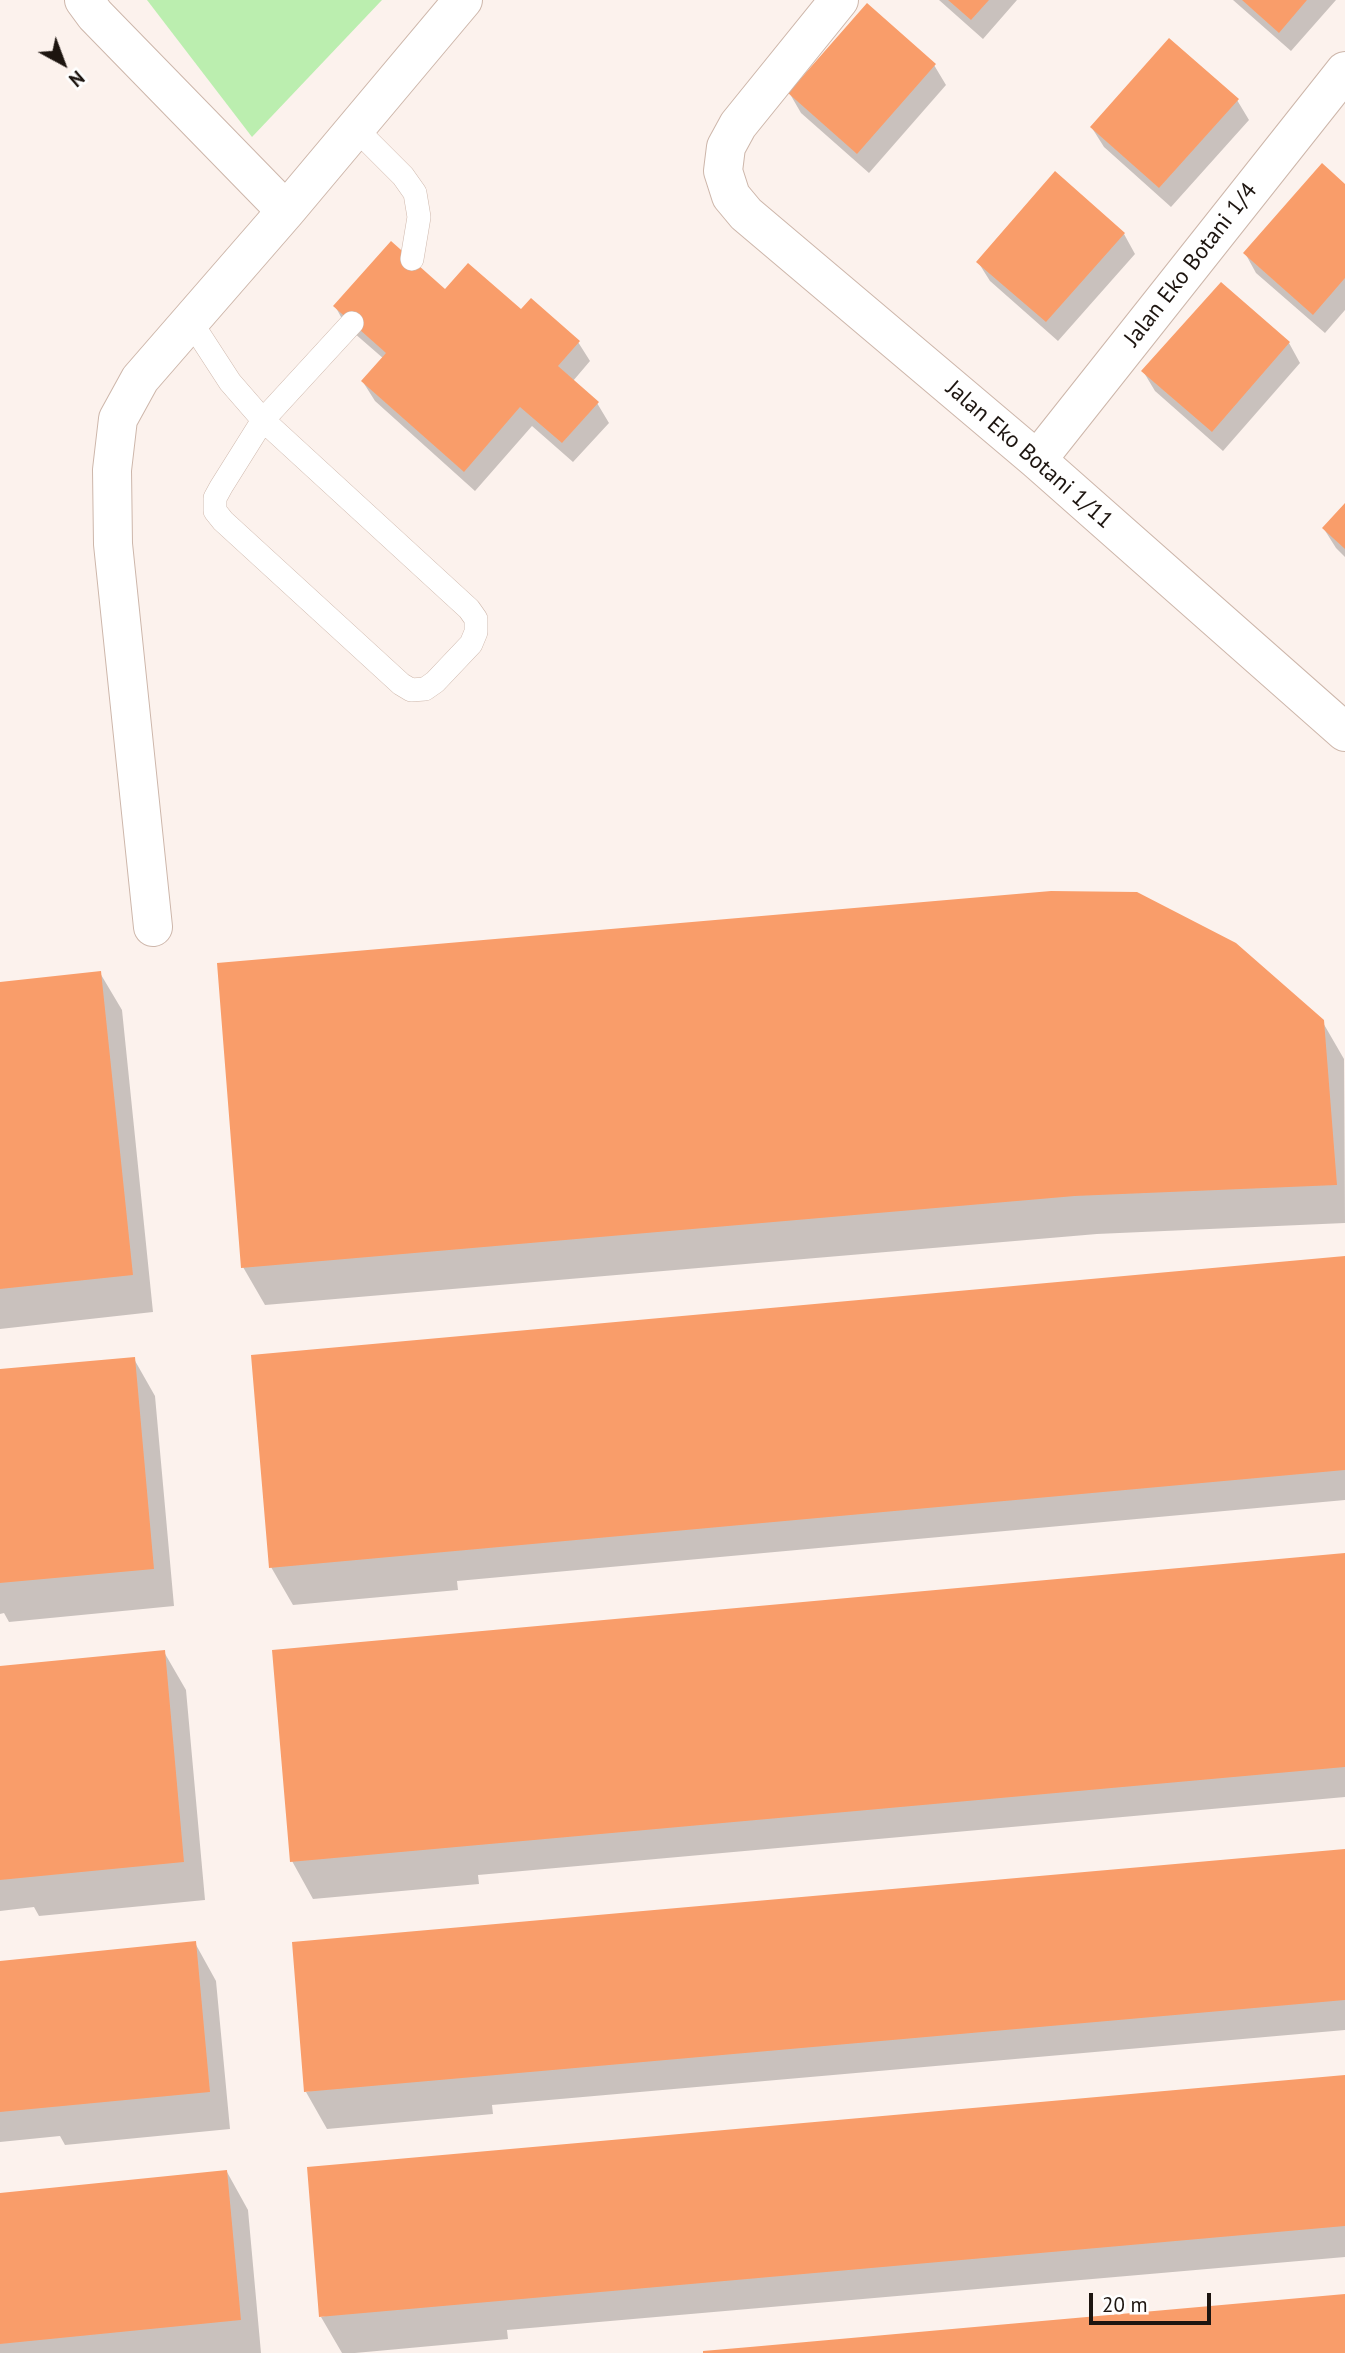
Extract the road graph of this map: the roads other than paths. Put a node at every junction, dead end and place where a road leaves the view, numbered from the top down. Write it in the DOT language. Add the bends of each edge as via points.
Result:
graph roads {
  1 [pos="463,0"];
  2 [pos="839,0"];
  3 [pos="84,5"];
  4 [pos="1345,71"];
  5 [pos="355,128"];
  6 [pos="286,211"];
  7 [pos="412,258"];
  8 [pos="191,322"];
  9 [pos="352,323"];
  10 [pos="264,420"];
  11 [pos="1037,460"];
  12 [pos="1345,732"];
  13 [pos="153,927"];
  1 -- 5 [label="street"];
  2 -- 11 [label="street, Jalan Eko Botani 1/11" via="738,125 726,147 723,171 731,195 747,214"];
  3 -- 6 [label="street"];
  4 -- 11 [label="street, Jalan Eko Botani 1/4"];
  5 -- 6 [label="street"];
  5 -- 7 [label="lane" via="415,193 419,217"];
  6 -- 8 [label="street"];
  8 -- 10 [label="lane" via="230,382"];
  8 -- 13 [label="street" via="140,379 118,419 112,470 113,544"];
  9 -- 10 [label="lane"];
  10 -- 10 [label="lane" via="215,498 215,511 401,684 411,690 425,689 471,643 476,619"];
  11 -- 12 [label="street, Jalan Eko Botani 1/11"];
}
